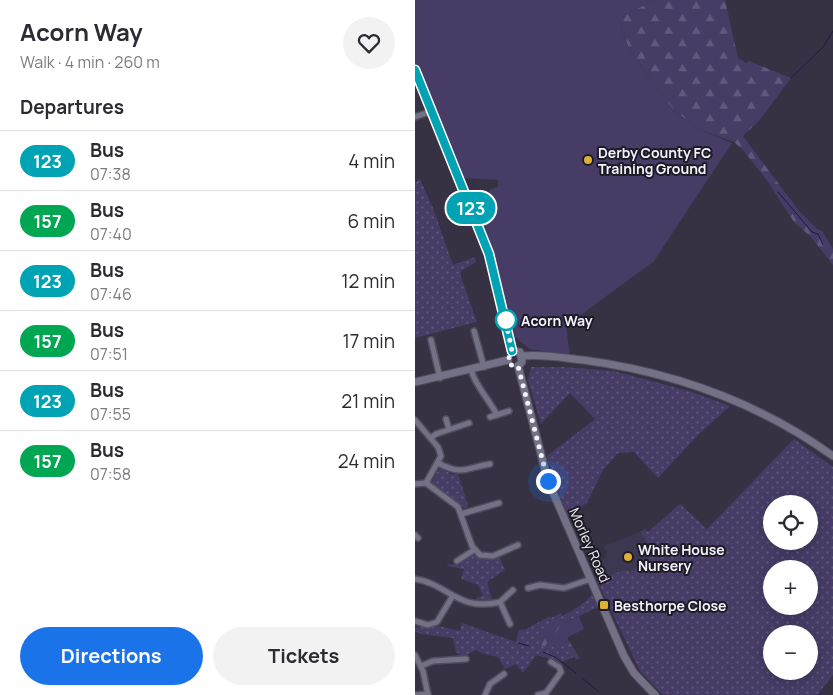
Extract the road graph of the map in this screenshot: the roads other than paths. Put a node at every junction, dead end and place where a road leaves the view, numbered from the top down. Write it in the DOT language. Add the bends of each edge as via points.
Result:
graph roads {
  1 [pos="415,70"];
  2 [pos="431,111"];
  3 [pos="415,117"];
  4 [pos="474,330"];
  5 [pos="431,340"];
  6 [pos="512,351"];
  7 [pos="523,356"];
  8 [pos="508,360"];
  9 [pos="484,366"];
  10 [pos="518,366"];
  11 [pos="471,370"];
  12 [pos="441,378"];
  13 [pos="415,382"];
  14 [pos="509,411"];
  15 [pos="497,415"];
  16 [pos="490,417"];
  17 [pos="446,419"];
  18 [pos="415,420"];
  19 [pos="469,423"];
  20 [pos="449,429"];
  21 [pos="431,438"];
  22 [pos="833,456"];
  23 [pos="438,463"];
  24 [pos="490,464"];
  25 [pos="426,483"];
  26 [pos="415,484"];
  27 [pos="499,503"];
  28 [pos="461,514"];
  29 [pos="518,545"];
  30 [pos="474,550"];
  31 [pos="457,561"];
  32 [pos="415,579"];
  33 [pos="591,579"];
  34 [pos="528,588"];
  35 [pos="513,590"];
  36 [pos="452,597"];
  37 [pos="500,602"];
  38 [pos="415,621"];
  39 [pos="510,624"];
  40 [pos="415,655"];
  41 [pos="466,659"];
  42 [pos="551,662"];
  43 [pos="421,666"];
  44 [pos="504,674"];
  45 [pos="428,694"];
  46 [pos="546,694"];
  47 [pos="415,695"];
  48 [pos="485,695"];
  49 [pos="538,695"];
  50 [pos="655,695"];
  1 -- 2 [label="street"];
  2 -- 3 [label="street"];
  2 -- 6 [label="street" via="489,254"];
  4 -- 9 [label="street"];
  5 -- 12 [label="street"];
  6 -- 7 [label="street" via="521,352"];
  6 -- 8 [label="street"];
  7 -- 10 [label="street"];
  7 -- 22 [label="street" via="606,363 685,381 768,416"];
  8 -- 9 [label="street"];
  8 -- 10 [label="street" via="511,365"];
  9 -- 11 [label="street"];
  10 -- 33 [label="street, Morley Road" via="548,481"];
  11 -- 12 [label="street"];
  11 -- 15 [label="street"];
  12 -- 13 [label="street"];
  14 -- 15 [label="street"];
  15 -- 16 [label="street"];
  17 -- 20 [label="street"];
  18 -- 21 [label="street"];
  19 -- 20 [label="street"];
  20 -- 21 [label="street"];
  21 -- 23 [label="street" via="440,452"];
  23 -- 24 [label="street" via="460,472"];
  23 -- 25 [label="street"];
  25 -- 26 [label="street"];
  25 -- 28 [label="street" via="452,501"];
  27 -- 28 [label="street"];
  28 -- 30 [label="street"];
  29 -- 30 [label="street" via="493,556 480,555"];
  30 -- 31 [label="street"];
  32 -- 36 [label="street"];
  33 -- 34 [label="street" via="564,588 534,583"];
  33 -- 50 [label="street, Morley Road" via="632,671"];
  35 -- 37 [label="street"];
  36 -- 37 [label="street" via="471,604"];
  36 -- 38 [label="street" via="437,622 428,625"];
  37 -- 39 [label="street"];
  40 -- 43 [label="street"];
  41 -- 43 [label="street" via="433,661"];
  42 -- 46 [label="street" via="561,672"];
  43 -- 45 [label="street"];
  44 -- 48 [label="street" via="490,684"];
  45 -- 47 [label="street"];
  46 -- 49 [label="street"];
}
